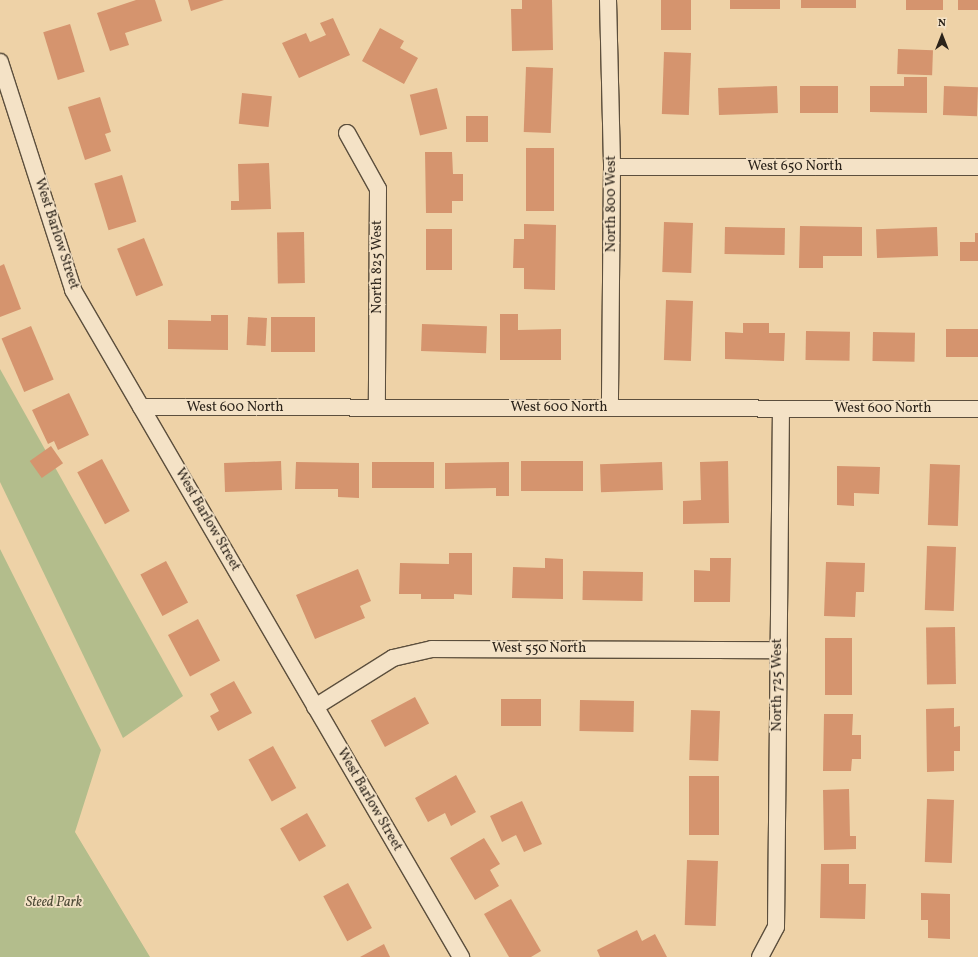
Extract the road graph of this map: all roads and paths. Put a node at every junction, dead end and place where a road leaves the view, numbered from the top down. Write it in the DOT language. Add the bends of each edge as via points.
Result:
graph roads {
  1 [pos="608,0"];
  2 [pos="0,62"];
  3 [pos="347,133"];
  4 [pos="612,167"];
  5 [pos="978,167"];
  6 [pos="141,407"];
  7 [pos="377,408"];
  8 [pos="610,408"];
  9 [pos="781,409"];
  10 [pos="978,409"];
  11 [pos="779,650"];
  12 [pos="315,707"];
  13 [pos="461,957"];
  14 [pos="760,957"];
  1 -- 4 [label="street, North 800 West"];
  2 -- 6 [label="street, West Barlow Street" via="73,290"];
  3 -- 7 [label="street, North 825 West" via="378,189"];
  4 -- 5 [label="street, West 650 North"];
  4 -- 8 [label="street, North 800 West"];
  6 -- 7 [label="street, West 600 North"];
  6 -- 12 [label="street, West Barlow Street"];
  7 -- 8 [label="street, West 600 North"];
  8 -- 9 [label="street, West 600 North"];
  9 -- 10 [label="street, West 600 North"];
  9 -- 11 [label="street, North 725 West"];
  11 -- 12 [label="street, West 550 North" via="432,649 393,658"];
  11 -- 14 [label="street, North 725 West" via="776,927"];
  12 -- 13 [label="street, West Barlow Street"];
}
